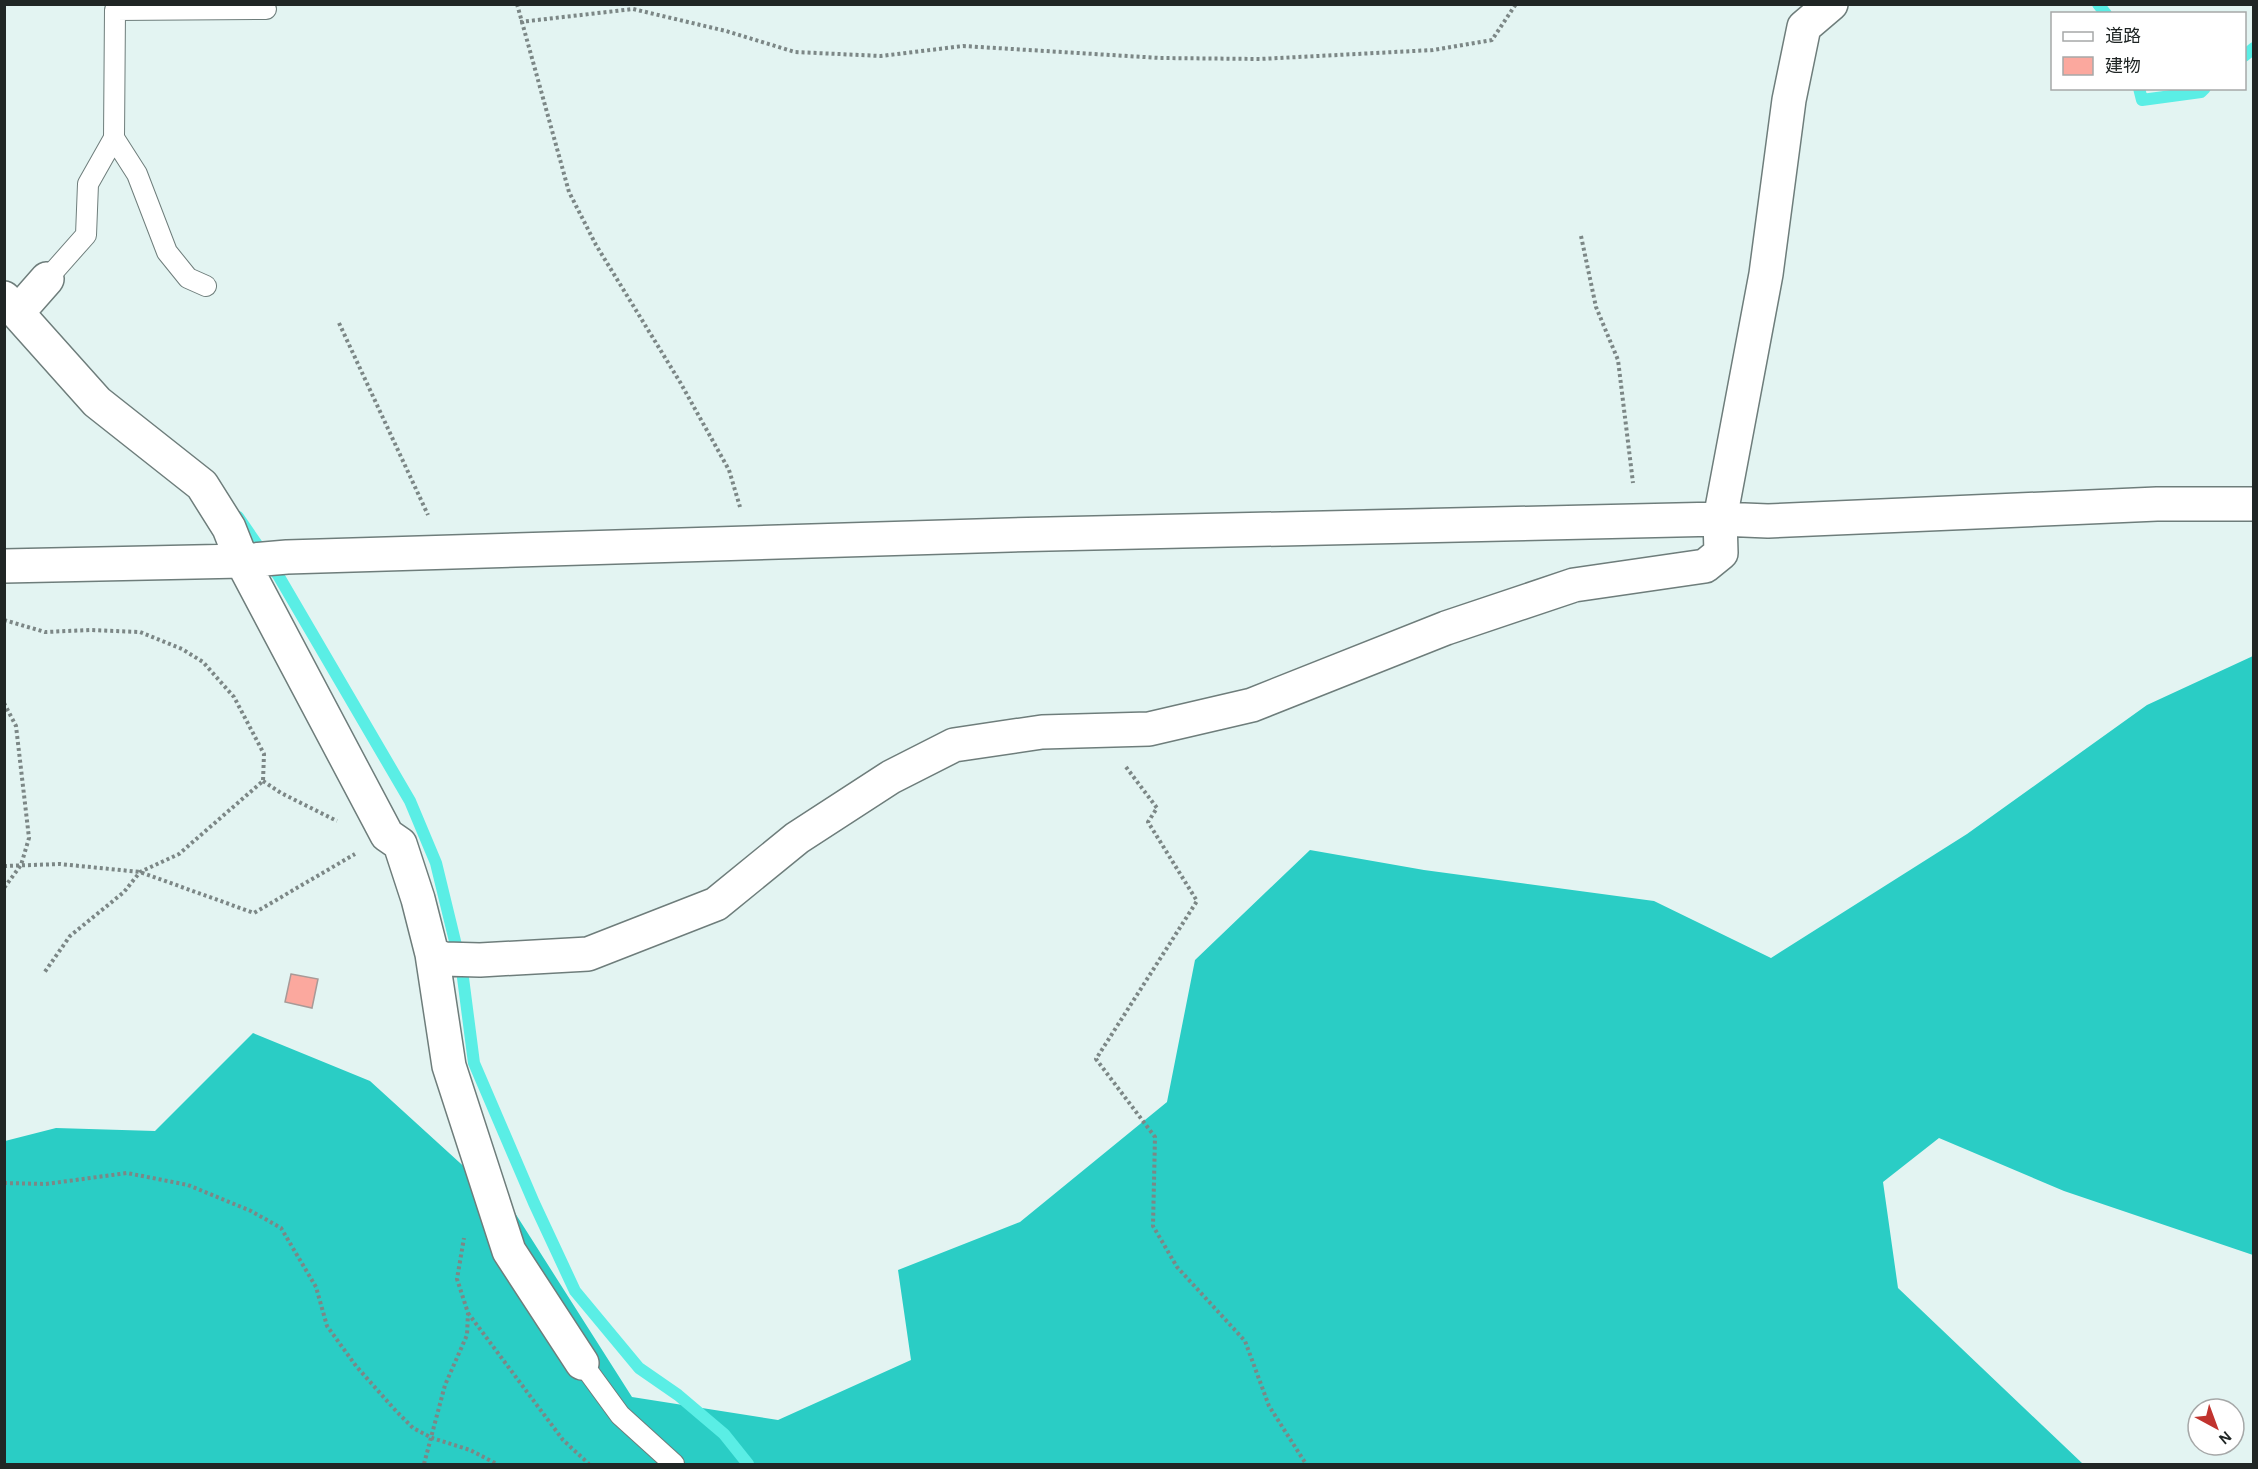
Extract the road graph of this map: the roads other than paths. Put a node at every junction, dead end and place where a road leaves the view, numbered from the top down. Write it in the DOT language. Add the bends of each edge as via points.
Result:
graph roads {
  1 [pos="1831,4"];
  2 [pos="266,9"];
  3 [pos="114,138"];
  4 [pos="47,279"];
  5 [pos="206,286"];
  6 [pos="14,306"];
  7 [pos="2253,504"];
  8 [pos="1720,519"];
  9 [pos="248,560"];
  10 [pos="4,566"];
  11 [pos="438,957"];
  12 [pos="582,1363"];
  13 [pos="674,1464"];
  1 -- 8 [label="street" via="1804,27 1788,100 1767,274"];
  2 -- 3 [label="lane" via="116,10"];
  3 -- 4 [label="lane" via="88,184 86,235"];
  3 -- 5 [label="lane" via="137,174 167,252 188,278"];
  4 -- 6 [label="street"];
  6 -- 9 [label="street" via="97,402 202,485"];
  7 -- 8 [label="street"];
  8 -- 9 [label="street"];
  8 -- 11 [label="street" via="1721,553 1705,566 1574,585 1446,628 1252,705 1149,729 1042,732 954,745 891,777 796,838 716,904 588,954 480,960"];
  9 -- 10 [label="street"];
  9 -- 11 [label="street" via="387,835 400,844"];
  11 -- 12 [label="street" via="449,1066 509,1251"];
  12 -- 13 [label="lane" via="620,1415"];
}
